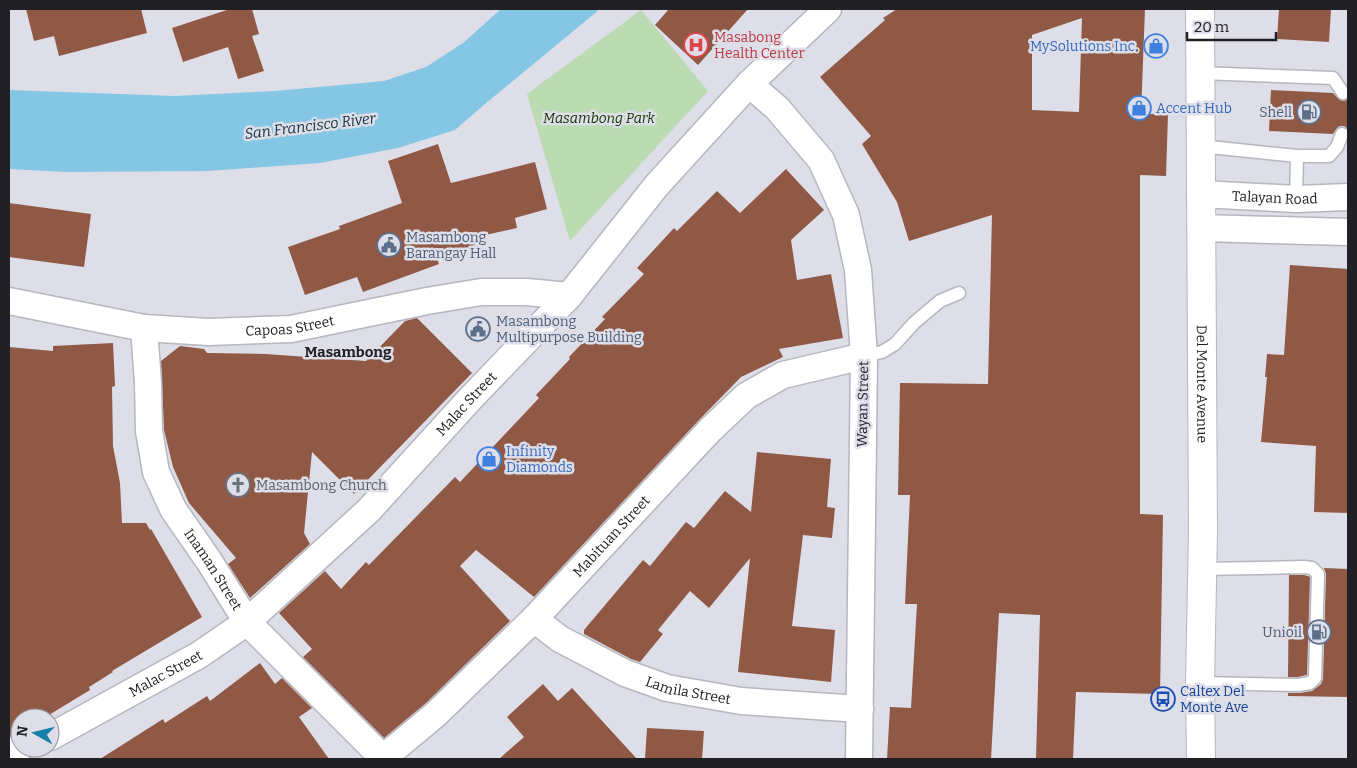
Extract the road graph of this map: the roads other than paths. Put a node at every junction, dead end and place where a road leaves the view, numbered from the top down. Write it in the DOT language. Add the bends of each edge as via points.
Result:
graph roads {
  1 [pos="828,9"];
  2 [pos="1200,9"];
  3 [pos="1200,73"];
  4 [pos="749,84"];
  5 [pos="1343,93"];
  6 [pos="1342,134"];
  7 [pos="1200,146"];
  8 [pos="1297,156"];
  9 [pos="1201,194"];
  10 [pos="1348,197"];
  11 [pos="1296,199"];
  12 [pos="1201,228"];
  13 [pos="1348,232"];
  14 [pos="959,293"];
  15 [pos="569,296"];
  16 [pos="9,300"];
  17 [pos="144,328"];
  18 [pos="864,356"];
  19 [pos="1202,569"];
  20 [pos="534,618"];
  21 [pos="247,622"];
  22 [pos="1200,683"];
  23 [pos="860,709"];
  24 [pos="60,731"];
  25 [pos="383,759"];
  26 [pos="859,759"];
  27 [pos="1201,759"];
  1 -- 4 [label="street, Malac Street"];
  2 -- 3 [label="main road, Del Monte Avenue"];
  3 -- 5 [label="lane" via="1334,78"];
  3 -- 7 [label="main road, Del Monte Avenue"];
  4 -- 15 [label="street, Malac Street" via="657,185"];
  4 -- 18 [label="street, Wayan Street" via="777,108 821,160 846,215 858,270"];
  6 -- 8 [label="lane" via="1329,156"];
  7 -- 8 [label="lane"];
  7 -- 9 [label="main road, Del Monte Avenue"];
  8 -- 11 [label="lane"];
  9 -- 11 [label="street, Talayan Road"];
  9 -- 12 [label="main road, Del Monte Avenue"];
  10 -- 11 [label="street, Talayan Road"];
  12 -- 13 [label="street"];
  12 -- 19 [label="main road, Del Monte Avenue"];
  14 -- 18 [label="lane" via="940,301 895,344 882,352"];
  15 -- 17 [label="street, Capoas Street" via="481,292 291,329 208,332"];
  15 -- 21 [label="street, Malac Street" via="468,400 369,510"];
  16 -- 17 [label="street, Capoas Street"];
  17 -- 21 [label="street, Inaman Street" via="149,431 156,472 173,509"];
  18 -- 20 [label="street, Mabituan Street" via="782,374 746,396 710,430"];
  18 -- 23 [label="street, Wayan Street"];
  19 -- 22 [label="main road, Del Monte Avenue"];
  19 -- 22 [label="lane" via="1312,568 1318,574 1318,593 1316,678 1310,683"];
  20 -- 23 [label="street, Lamila Street" via="560,639 617,669 667,688 741,701"];
  20 -- 25 [label="street, Mabituan Street" via="436,714"];
  21 -- 24 [label="street, Malac Street" via="199,655"];
  21 -- 25 [label="street, Inaman Street"];
  22 -- 27 [label="main road, Del Monte Avenue"];
  23 -- 26 [label="street, Wayan Street"];
}
